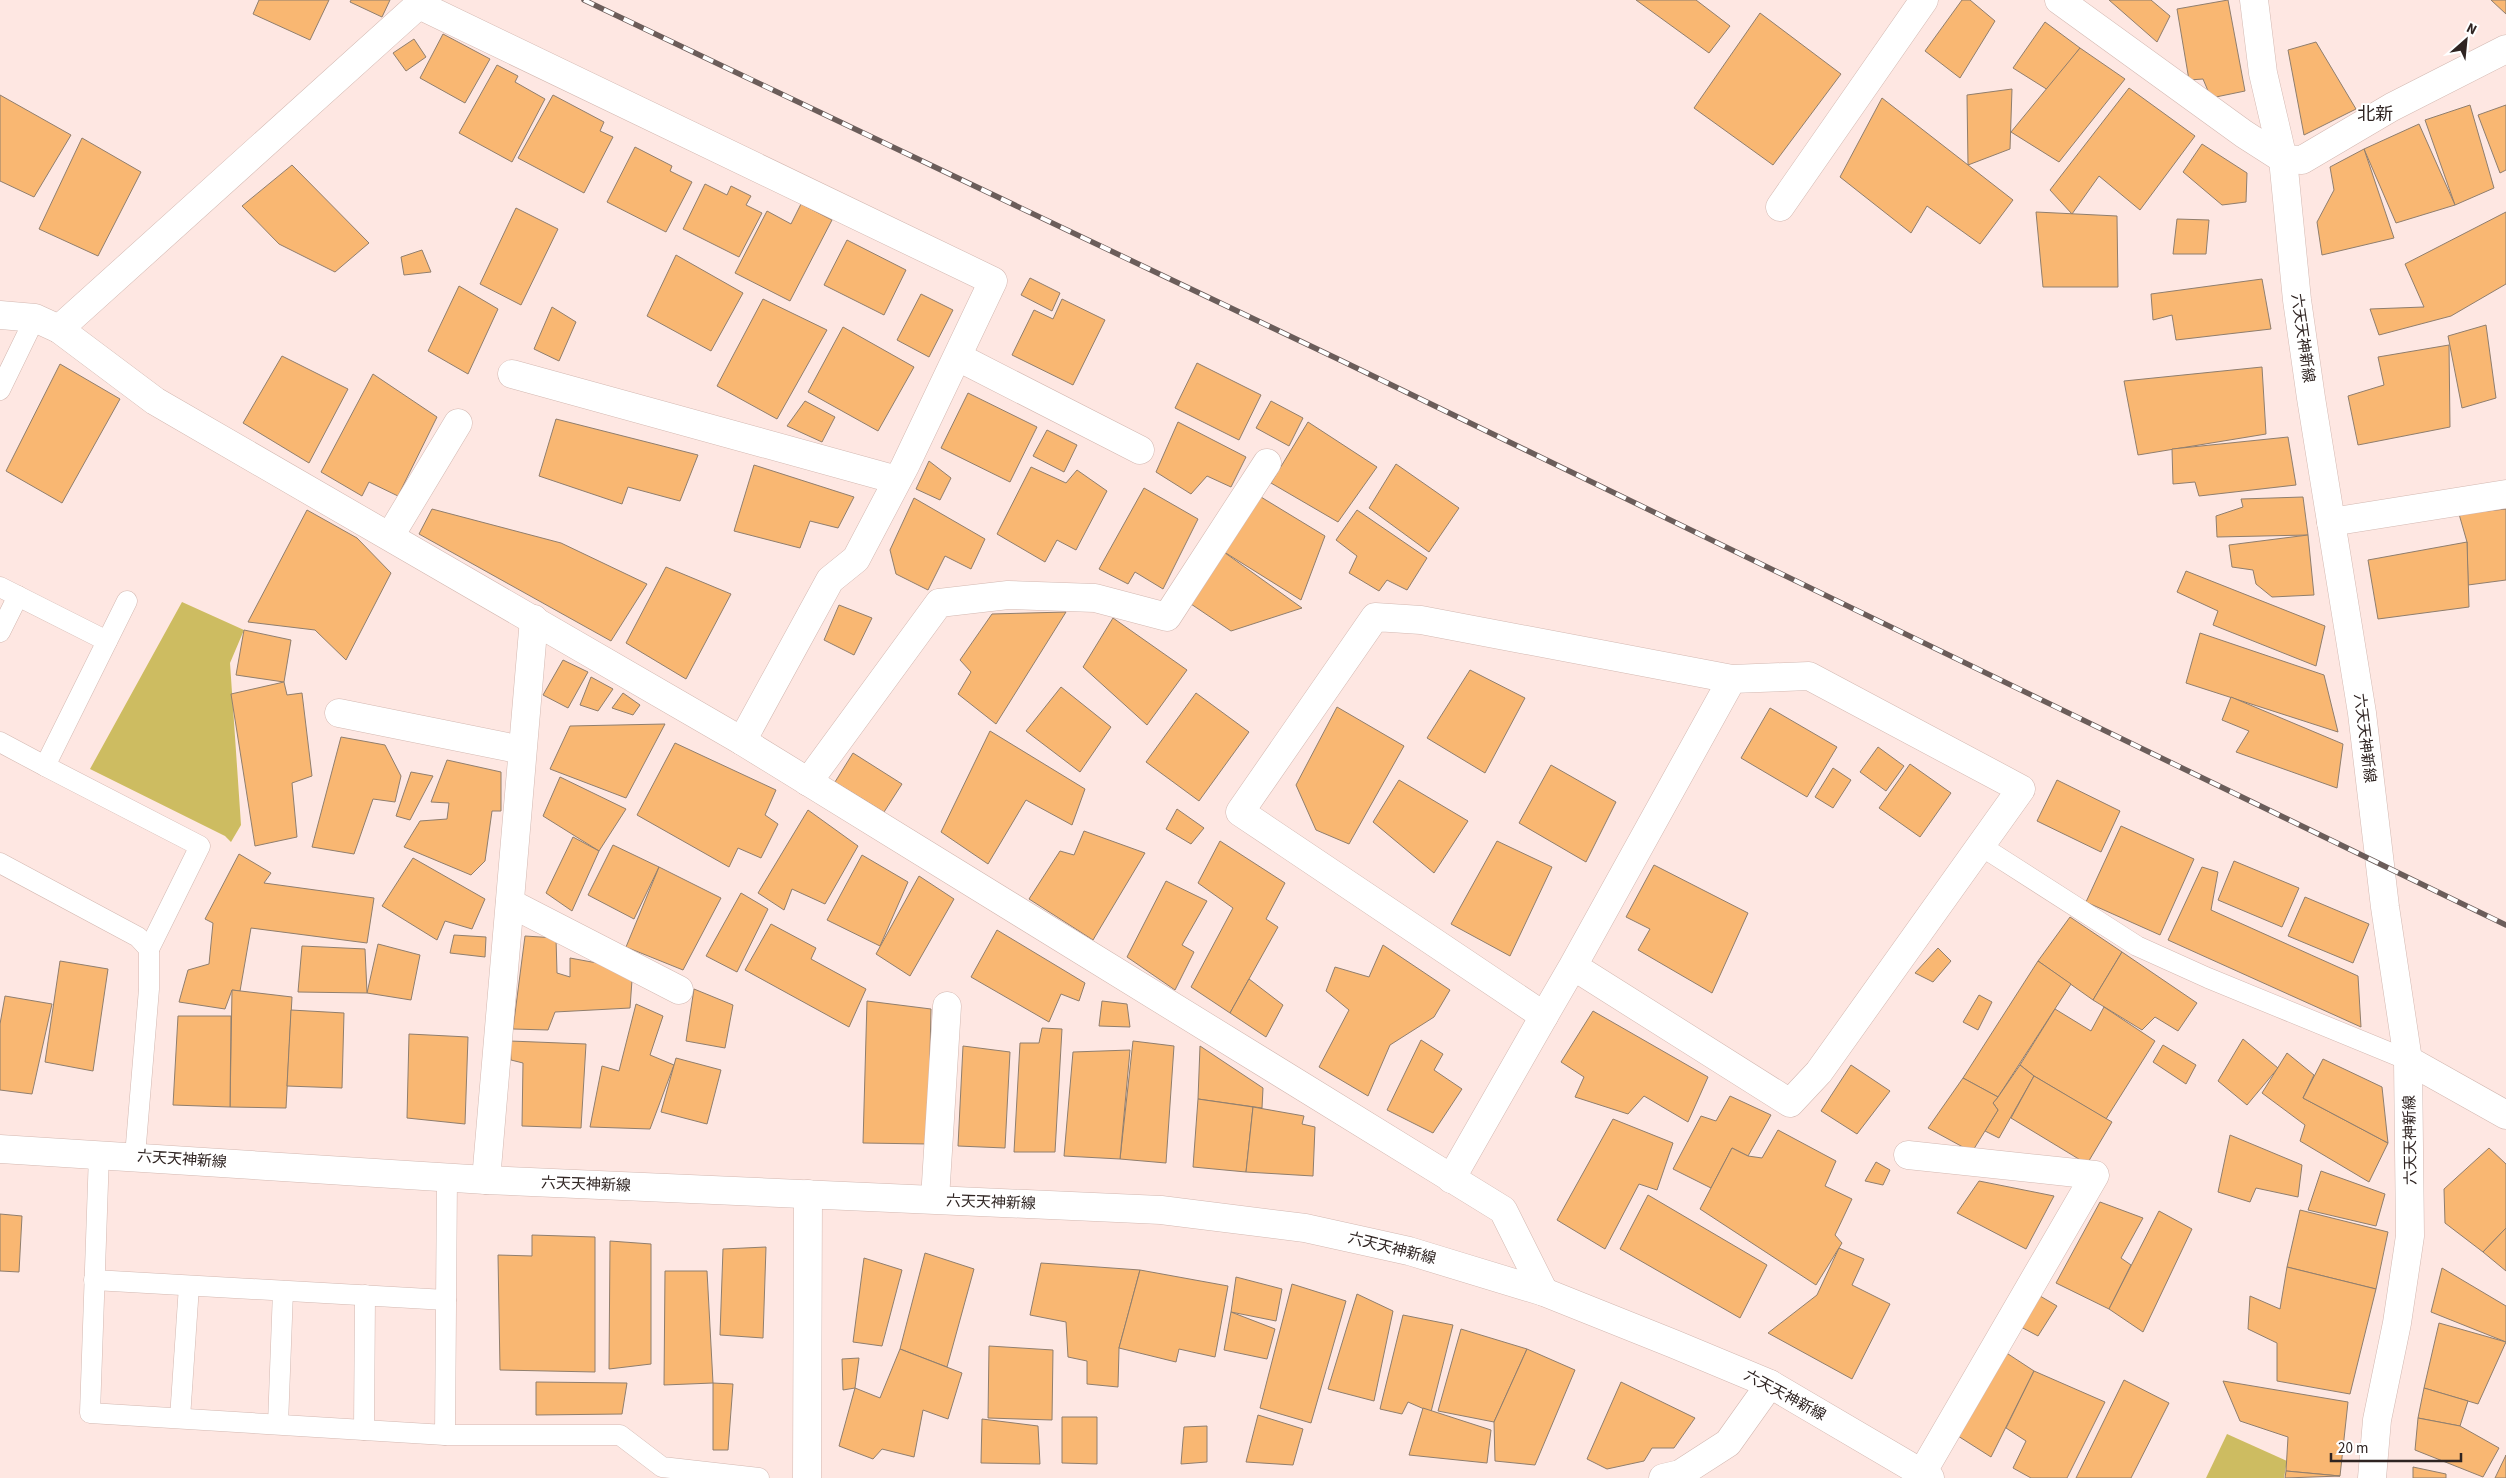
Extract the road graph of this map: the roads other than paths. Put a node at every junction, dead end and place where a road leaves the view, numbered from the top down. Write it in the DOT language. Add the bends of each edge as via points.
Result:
graph roads {
  1 [pos="1924,0"];
  2 [pos="2059,0"];
  3 [pos="2254,0"];
  4 [pos="421,2"];
  5 [pos="2506,49"];
  6 [pos="2283,159"];
  7 [pos="1780,207"];
  8 [pos="0,315"];
  9 [pos="47,324"];
  10 [pos="958,357"];
  11 [pos="512,374"];
  12 [pos="0,390"];
  13 [pos="458,423"];
  14 [pos="1140,450"];
  15 [pos="1267,463"];
  16 [pos="897,480"];
  17 [pos="2506,494"];
  18 [pos="2331,522"];
  19 [pos="390,536"];
  20 [pos="0,587"];
  21 [pos="18,596"];
  22 [pos="127,601"];
  23 [pos="534,619"];
  24 [pos="0,632"];
  25 [pos="107,640"];
  26 [pos="1732,679"];
  27 [pos="339,712"];
  28 [pos="742,741"];
  29 [pos="0,742"];
  30 [pos="522,750"];
  31 [pos="44,766"];
  32 [pos="808,782"];
  33 [pos="1981,846"];
  34 [pos="0,863"];
  35 [pos="510,903"];
  36 [pos="149,949"];
  37 [pos="1573,966"];
  38 [pos="679,990"];
  39 [pos="947,1006"];
  40 [pos="1544,1016"];
  41 [pos="2408,1060"];
  42 [pos="2506,1115"];
  43 [pos="0,1149"];
  44 [pos="99,1154"];
  45 [pos="135,1156"];
  46 [pos="1908,1156"];
  47 [pos="447,1177"];
  48 [pos="1452,1179"];
  49 [pos="486,1180"];
  50 [pos="808,1194"];
  51 [pos="935,1199"];
  52 [pos="94,1280"];
  53 [pos="189,1286"];
  54 [pos="283,1291"];
  55 [pos="1544,1292"];
  56 [pos="365,1295"];
  57 [pos="446,1300"];
  58 [pos="1770,1384"];
  59 [pos="180,1418"];
  60 [pos="278,1424"];
  61 [pos="364,1430"];
  62 [pos="445,1435"];
  63 [pos="662,1472"];
  64 [pos="1926,1476"];
  65 [pos="759,1478"];
  66 [pos="807,1478"];
  67 [pos="1663,1478"];
  68 [pos="2372,1478"];
  1 -- 7 [label="street"];
  2 -- 6 [label="street"];
  3 -- 6 [label="street, 六天天神新線" via="2263,73"];
  4 -- 9 [label="street"];
  4 -- 10 [label="street" via="993,281"];
  5 -- 6 [label="street" via="2392,107 2302,160"];
  6 -- 18 [label="street, 六天天神新線" via="2297,300"];
  8 -- 9 [label="street"];
  9 -- 12 [label="lane"];
  9 -- 19 [label="street" via="156,400"];
  10 -- 14 [label="street"];
  10 -- 16 [label="street"];
  11 -- 16 [label="street"];
  13 -- 19 [label="street"];
  15 -- 32 [label="street" via="1167,617 1095,598 1008,594 939,603"];
  16 -- 28 [label="street" via="856,559 830,580"];
  17 -- 18 [label="street"];
  18 -- 41 [label="street, 六天天神新線" via="2362,712 2385,907"];
  19 -- 23 [label="street"];
  20 -- 21 [label="lane"];
  21 -- 24 [label="lane"];
  21 -- 25 [label="lane"];
  22 -- 25 [label="lane"];
  23 -- 28 [label="street"];
  23 -- 30 [label="street"];
  25 -- 31 [label="lane"];
  26 -- 33 [label="street" via="1808,676 2022,789"];
  26 -- 37 [label="street"];
  26 -- 40 [label="street" via="1420,620 1375,617 1240,812"];
  27 -- 30 [label="street"];
  28 -- 32 [label="street"];
  29 -- 31 [label="lane"];
  30 -- 35 [label="street"];
  31 -- 36 [label="lane" via="200,846"];
  32 -- 48 [label="street"];
  33 -- 37 [label="street" via="1819,1072 1790,1103"];
  33 -- 41 [label="lane" via="2137,946"];
  34 -- 36 [label="lane" via="138,937"];
  35 -- 38 [label="street"];
  35 -- 49 [label="street"];
  36 -- 45 [label="lane" via="149,988"];
  37 -- 40 [label="street"];
  39 -- 51 [label="street"];
  40 -- 48 [label="street"];
  41 -- 42 [label="street"];
  41 -- 68 [label="street, 六天天神新線" via="2410,1236 2397,1323 2377,1420"];
  43 -- 44 [label="street, 六天天神新線"];
  44 -- 45 [label="street, 六天天神新線"];
  44 -- 52 [label="lane"];
  45 -- 47 [label="street, 六天天神新線"];
  46 -- 64 [label="street" via="2095,1175"];
  47 -- 49 [label="street, 六天天神新線"];
  47 -- 57 [label="lane"];
  48 -- 55 [label="street" via="1503,1210"];
  49 -- 50 [label="street, 六天天神新線"];
  50 -- 51 [label="street, 六天天神新線"];
  50 -- 66 [label="street"];
  51 -- 55 [label="street, 六天天神新線" via="1161,1210 1305,1228 1409,1251"];
  52 -- 53 [label="lane"];
  52 -- 59 [label="lane" via="90,1413"];
  53 -- 54 [label="lane"];
  53 -- 59 [label="lane"];
  54 -- 56 [label="lane"];
  54 -- 60 [label="lane"];
  55 -- 58 [label="street, 六天天神新線"];
  56 -- 57 [label="lane"];
  56 -- 61 [label="lane"];
  57 -- 62 [label="lane"];
  58 -- 64 [label="street, 六天天神新線"];
  58 -- 67 [label="street" via="1728,1443 1680,1474"];
  59 -- 60 [label="lane"];
  60 -- 61 [label="lane"];
  61 -- 62 [label="lane"];
  62 -- 63 [label="lane" via="620,1435"];
  63 -- 65 [label="lane"];
}
